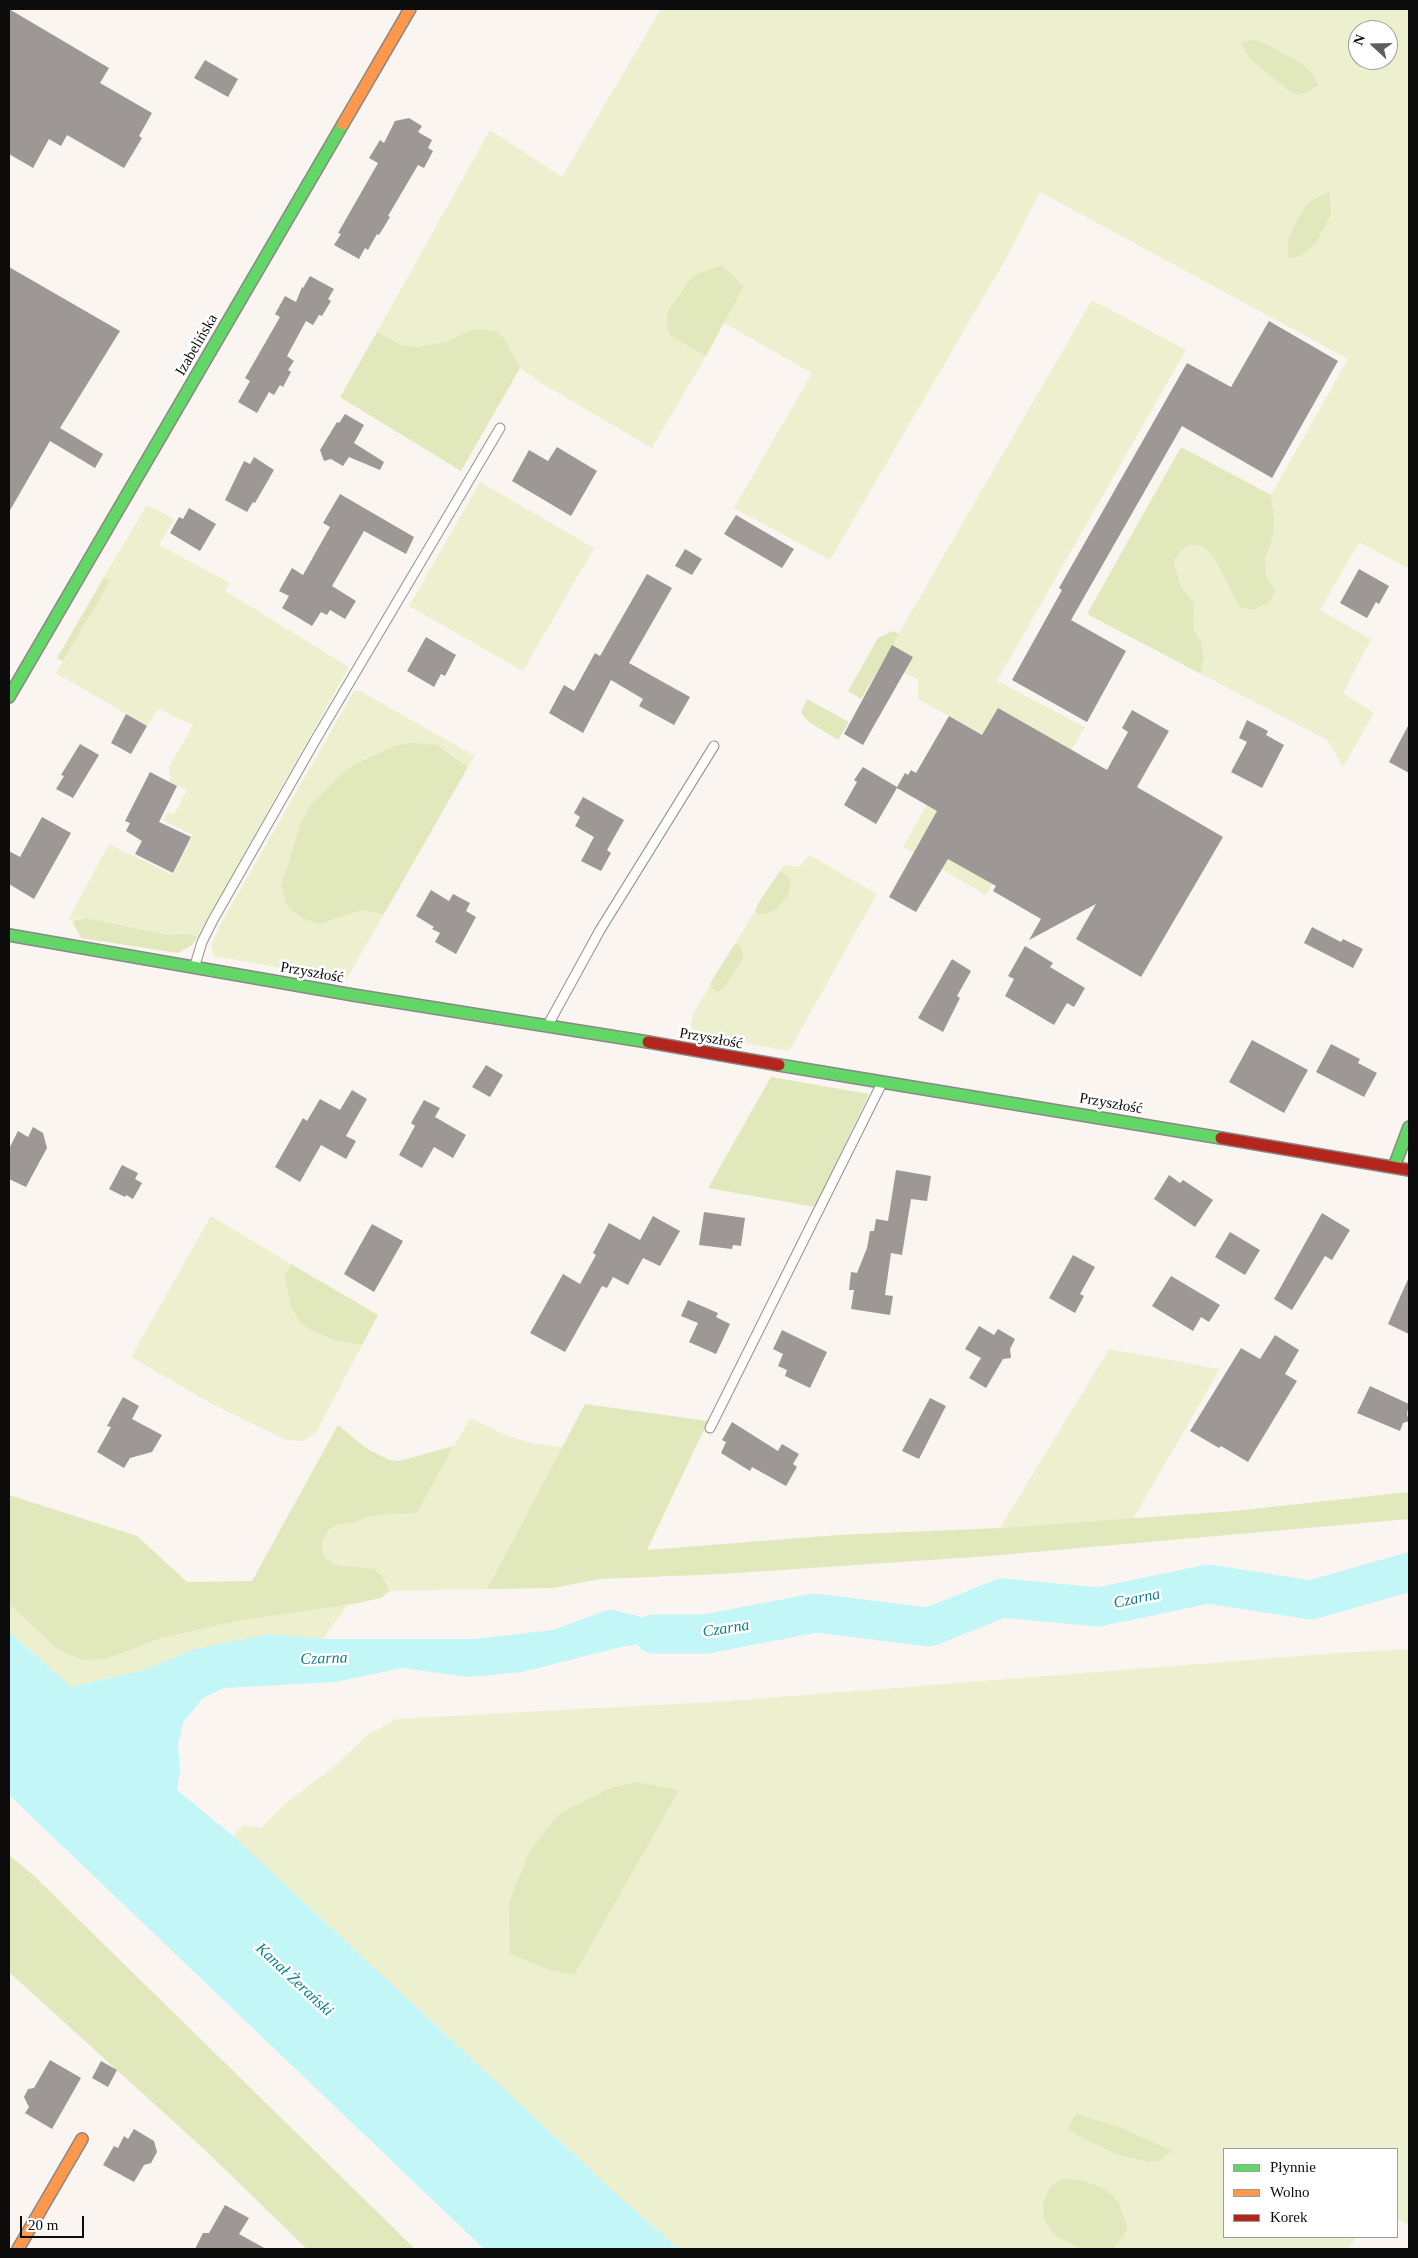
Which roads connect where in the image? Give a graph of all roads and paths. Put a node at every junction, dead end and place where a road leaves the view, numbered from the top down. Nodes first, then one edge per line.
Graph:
1 (410, 9) edge
2 (500, 428) dead end
3 (9, 697) edge
4 (714, 746) dead end
5 (9, 935) edge
6 (194, 968) junction
7 (547, 1025) junction
8 (882, 1083) junction
9 (1409, 1127) edge
10 (1394, 1167) junction
11 (1409, 1170) edge
12 (710, 1428) dead end
13 (82, 2139) dead end
14 (18, 2249) edge

1 - 3 street, Izabelińska
2 - 6 lane
4 - 7 lane
5 - 6 street, Przyszłość
6 - 7 street, Przyszłość
7 - 8 street, Przyszłość
8 - 10 street, Przyszłość
8 - 12 lane
9 - 10 street
10 - 11 street, Przyszłość
13 - 14 street

